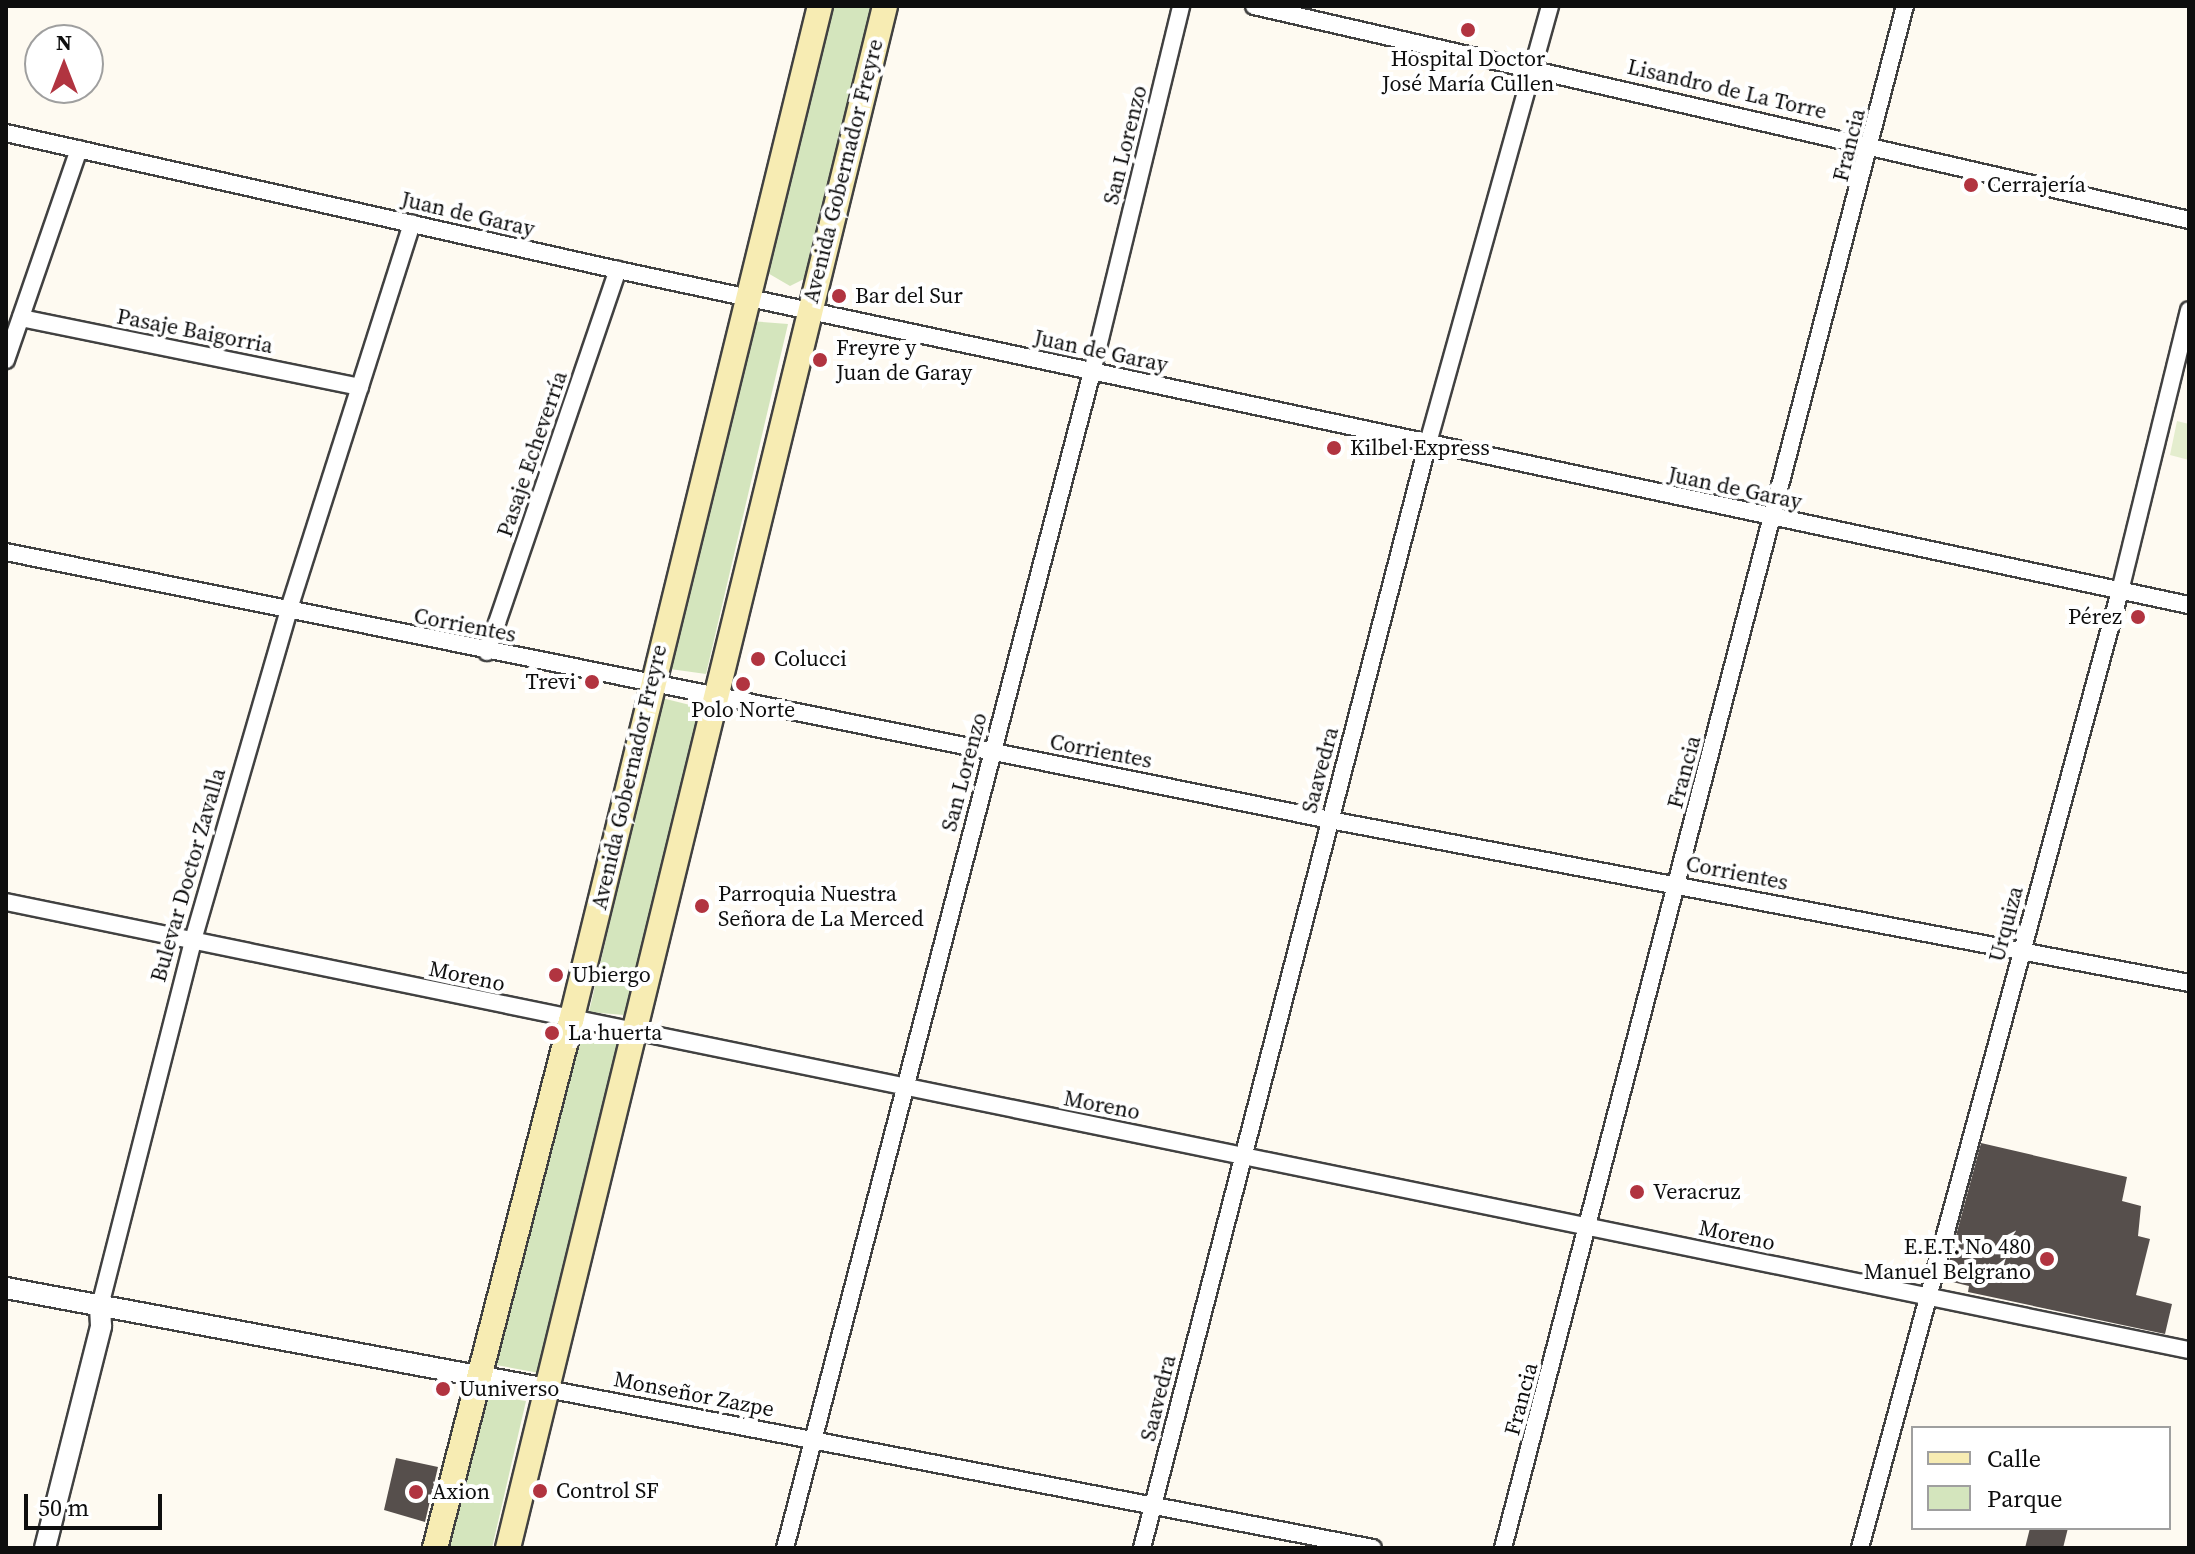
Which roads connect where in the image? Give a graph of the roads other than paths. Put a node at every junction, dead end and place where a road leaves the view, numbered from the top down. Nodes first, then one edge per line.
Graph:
1 (820, 6) edge
2 (885, 6) edge
3 (1181, 6) edge
4 (1254, 6) edge
5 (1550, 6) edge
6 (1905, 6) edge
7 (1532, 68) junction
8 (6, 133) edge
9 (1872, 144) junction
10 (79, 149) junction
11 (2189, 220) edge
12 (412, 223) junction
13 (618, 270) junction
14 (745, 297) junction
15 (808, 310) junction
16 (2189, 310) edge
17 (21, 318) junction
18 (6, 360) edge
19 (1092, 372) junction
20 (360, 387) junction
21 (1428, 443) junction
22 (1775, 520) junction
23 (6, 552) edge
24 (2120, 591) junction
25 (2189, 605) edge
26 (288, 612) junction
27 (487, 652) junction
28 (651, 684) junction
29 (716, 695) junction
30 (992, 752) junction
31 (1330, 820) junction
32 (1677, 884) junction
33 (6, 902) edge
34 (193, 940) junction
35 (2022, 948) junction
36 (2189, 983) edge
37 (571, 1021) junction
38 (635, 1032) junction
39 (903, 1087) junction
40 (1241, 1155) junction
41 (1591, 1226) junction
42 (6, 1288) edge
43 (1925, 1299) junction
44 (100, 1306) junction
45 (2189, 1350) edge
46 (479, 1378) junction
47 (547, 1389) junction
48 (812, 1443) junction
49 (1153, 1507) junction
50 (45, 1548) edge
51 (435, 1548) edge
52 (508, 1548) edge
53 (785, 1548) edge
54 (1142, 1548) edge
55 (1373, 1548) edge
56 (1503, 1548) edge
57 (1860, 1548) edge

1 - 14 main road, Avenida Gobernador Freyre
2 - 15 main road, Avenida Gobernador Freyre
3 - 19 street, San Lorenzo
4 - 7 street, Lisandro de La Torre
5 - 7 street, Saavedra
6 - 9 street, Francia
7 - 9 street, Lisandro de La Torre
7 - 21 street, Saavedra
8 - 10 street, Juan de Garay
9 - 11 street, Lisandro de La Torre
9 - 22 street, Francia
10 - 12 street, Juan de Garay
10 - 17 street
12 - 13 street, Juan de Garay
12 - 20 street, Bulevar Doctor Zavalla
13 - 14 street, Juan de Garay
13 - 27 street, Pasaje Echeverría
14 - 15 street, Juan de Garay
14 - 28 main road, Avenida Gobernador Freyre
15 - 19 street, Juan de Garay
15 - 29 main road, Avenida Gobernador Freyre
16 - 24 street, Urquiza
17 - 18 street
17 - 20 street, Pasaje Baigorria
19 - 21 street, Juan de Garay
19 - 30 street, San Lorenzo
20 - 26 street, Bulevar Doctor Zavalla
21 - 22 street, Juan de Garay
21 - 31 street, Saavedra
22 - 24 street, Juan de Garay
22 - 32 street, Francia
23 - 26 street, Corrientes
24 - 25 street, Juan de Garay
24 - 35 street, Urquiza
26 - 27 street, Corrientes
26 - 34 street, Bulevar Doctor Zavalla
27 - 28 street, Corrientes
28 - 29 street, Corrientes
28 - 37 main road, Avenida Gobernador Freyre
29 - 30 street, Corrientes
29 - 38 main road, Avenida Gobernador Freyre
30 - 31 street, Corrientes
30 - 39 street, San Lorenzo
31 - 32 street, Corrientes
31 - 40 street, Saavedra
32 - 35 street, Corrientes
32 - 41 street, Francia
33 - 34 street, Moreno
34 - 37 street, Moreno
34 - 44 street, Bulevar Doctor Zavalla
35 - 36 street, Corrientes
35 - 43 street, Urquiza
37 - 38 street, Moreno
37 - 46 main road, Avenida Gobernador Freyre
38 - 39 street, Moreno
38 - 47 main road, Avenida Gobernador Freyre
39 - 40 street, Moreno
39 - 48 street, San Lorenzo
40 - 41 street, Moreno
40 - 49 street, Saavedra
41 - 43 street, Moreno
41 - 56 street, Francia
42 - 44 street, Monseñor Zazpe
43 - 45 street, Moreno
43 - 57 street, Urquiza
44 - 46 street, Monseñor Zazpe
44 - 50 street, Bulevar Doctor Zavalla
46 - 47 street, Monseñor Zazpe
46 - 51 main road, Avenida Gobernador Freyre
47 - 48 street, Monseñor Zazpe
47 - 52 main road, Avenida Gobernador Freyre
48 - 49 street, Monseñor Zazpe
48 - 53 street, San Lorenzo
49 - 54 street, Saavedra
49 - 55 street, Monseñor Zazpe

